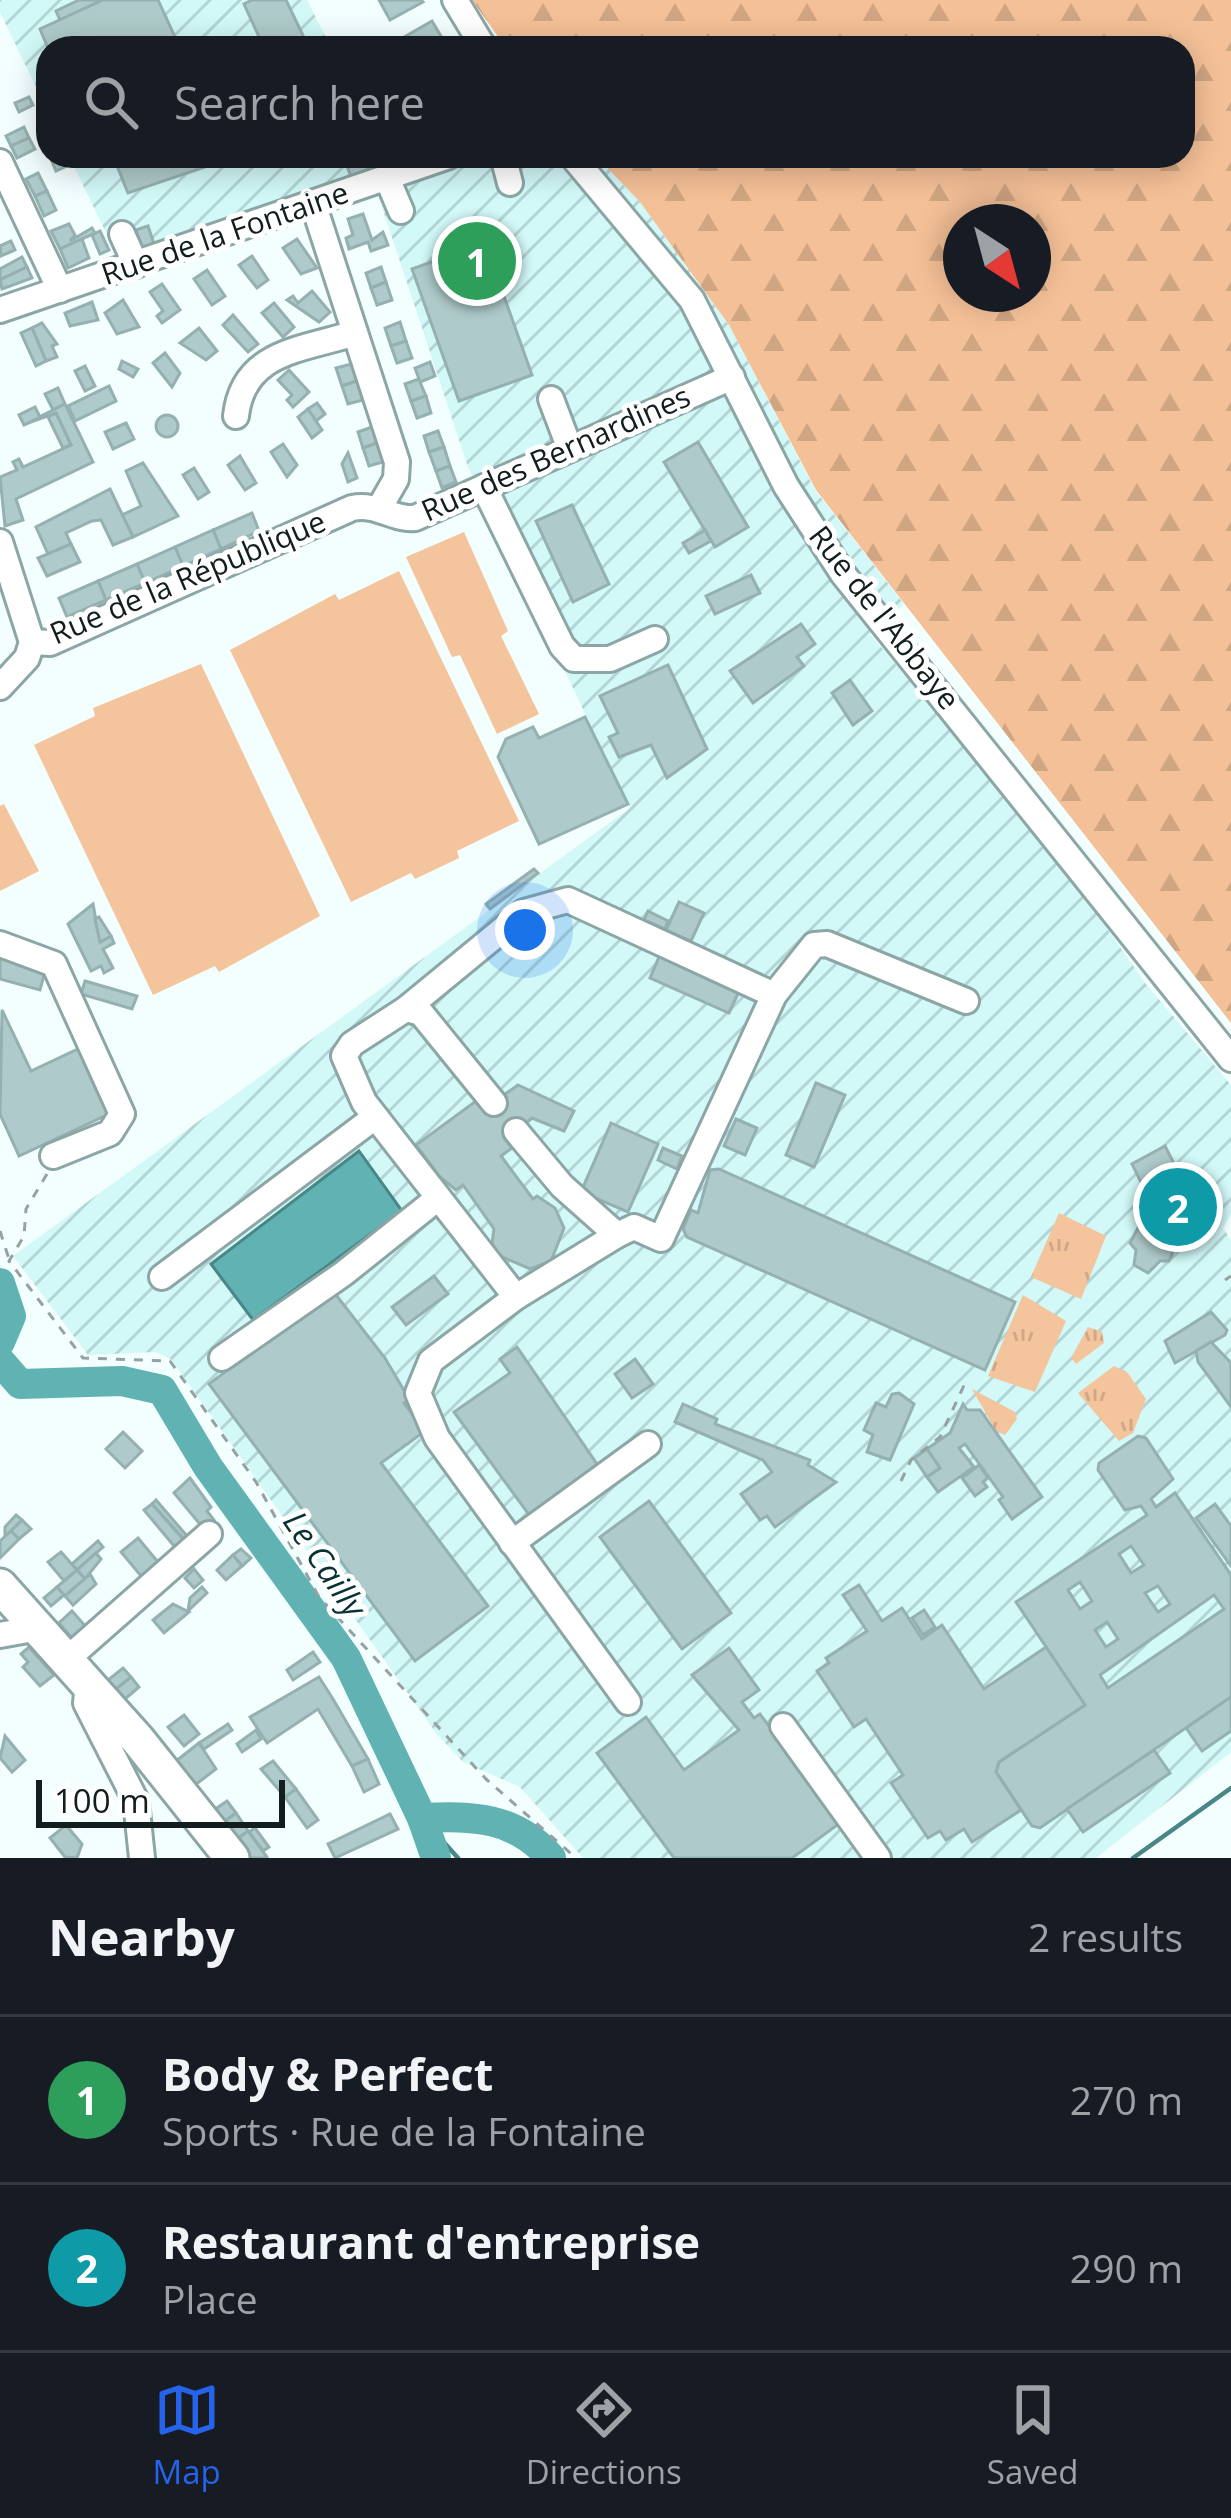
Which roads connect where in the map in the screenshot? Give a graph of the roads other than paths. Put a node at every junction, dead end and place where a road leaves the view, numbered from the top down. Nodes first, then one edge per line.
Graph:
1 (455, 0) edge
2 (477, 36) edge
3 (0, 162) edge
4 (415, 168) edge
5 (506, 168) edge
6 (583, 168) edge
7 (387, 178) junction
8 (510, 183) dead end
9 (313, 203) junction
10 (400, 211) dead end
11 (122, 234) dead end
12 (136, 265) junction
13 (60, 290) junction
14 (0, 310) edge
15 (355, 333) junction
16 (732, 377) junction
17 (551, 399) dead end
18 (236, 416) dead end
19 (571, 449) junction
20 (484, 487) junction
21 (380, 507) junction
22 (0, 543) edge
23 (656, 639) dead end
24 (32, 642) junction
25 (0, 687) edge
26 (0, 944) edge
27 (774, 995) junction
28 (966, 1001) dead end
29 (406, 1009) junction
30 (1231, 1060) edge
31 (494, 1102) dead end
32 (375, 1117) junction
33 (516, 1131) dead end
34 (53, 1156) road end
35 (438, 1198) junction
36 (617, 1235) junction
37 (162, 1276) dead end
38 (516, 1297) junction
39 (222, 1358) dead end
40 (648, 1444) dead end
41 (209, 1534) dead end
42 (512, 1544) junction
43 (0, 1586) edge
44 (39, 1628) junction
45 (0, 1635) edge
46 (77, 1672) junction
47 (628, 1702) dead end
48 (783, 1726) dead end
49 (142, 1858) edge
50 (232, 1858) edge
51 (878, 1858) edge

1 - 2 street
3 - 13 street
4 - 7 street, Rue de la Fontaine
5 - 8 street
6 - 16 street, Rue de l'Abbaye
7 - 9 street, Rue de la Fontaine
7 - 10 street
9 - 12 street, Rue de la Fontaine
9 - 15 street
11 - 12 street
12 - 13 street, Rue de la Fontaine
13 - 14 street, Rue de la Fontaine
15 - 18 street
15 - 21 street
16 - 19 street, Rue des Bernardines
16 - 30 street, Rue de l'Abbaye
17 - 19 street
19 - 20 street, Rue des Bernardines
20 - 21 street, Rue des Bernardines
20 - 23 street
21 - 24 street, Rue de la République
22 - 24 street
24 - 25 street
26 - 34 street
27 - 28 street
27 - 29 street
27 - 36 street
29 - 31 street
29 - 32 street
32 - 35 street
32 - 37 street
33 - 36 street
35 - 38 street
35 - 39 street
36 - 38 street
38 - 42 street
40 - 42 street
41 - 46 street
42 - 47 street
43 - 44 main road
44 - 45 street
44 - 46 main road
46 - 49 street
46 - 50 main road
48 - 51 street

